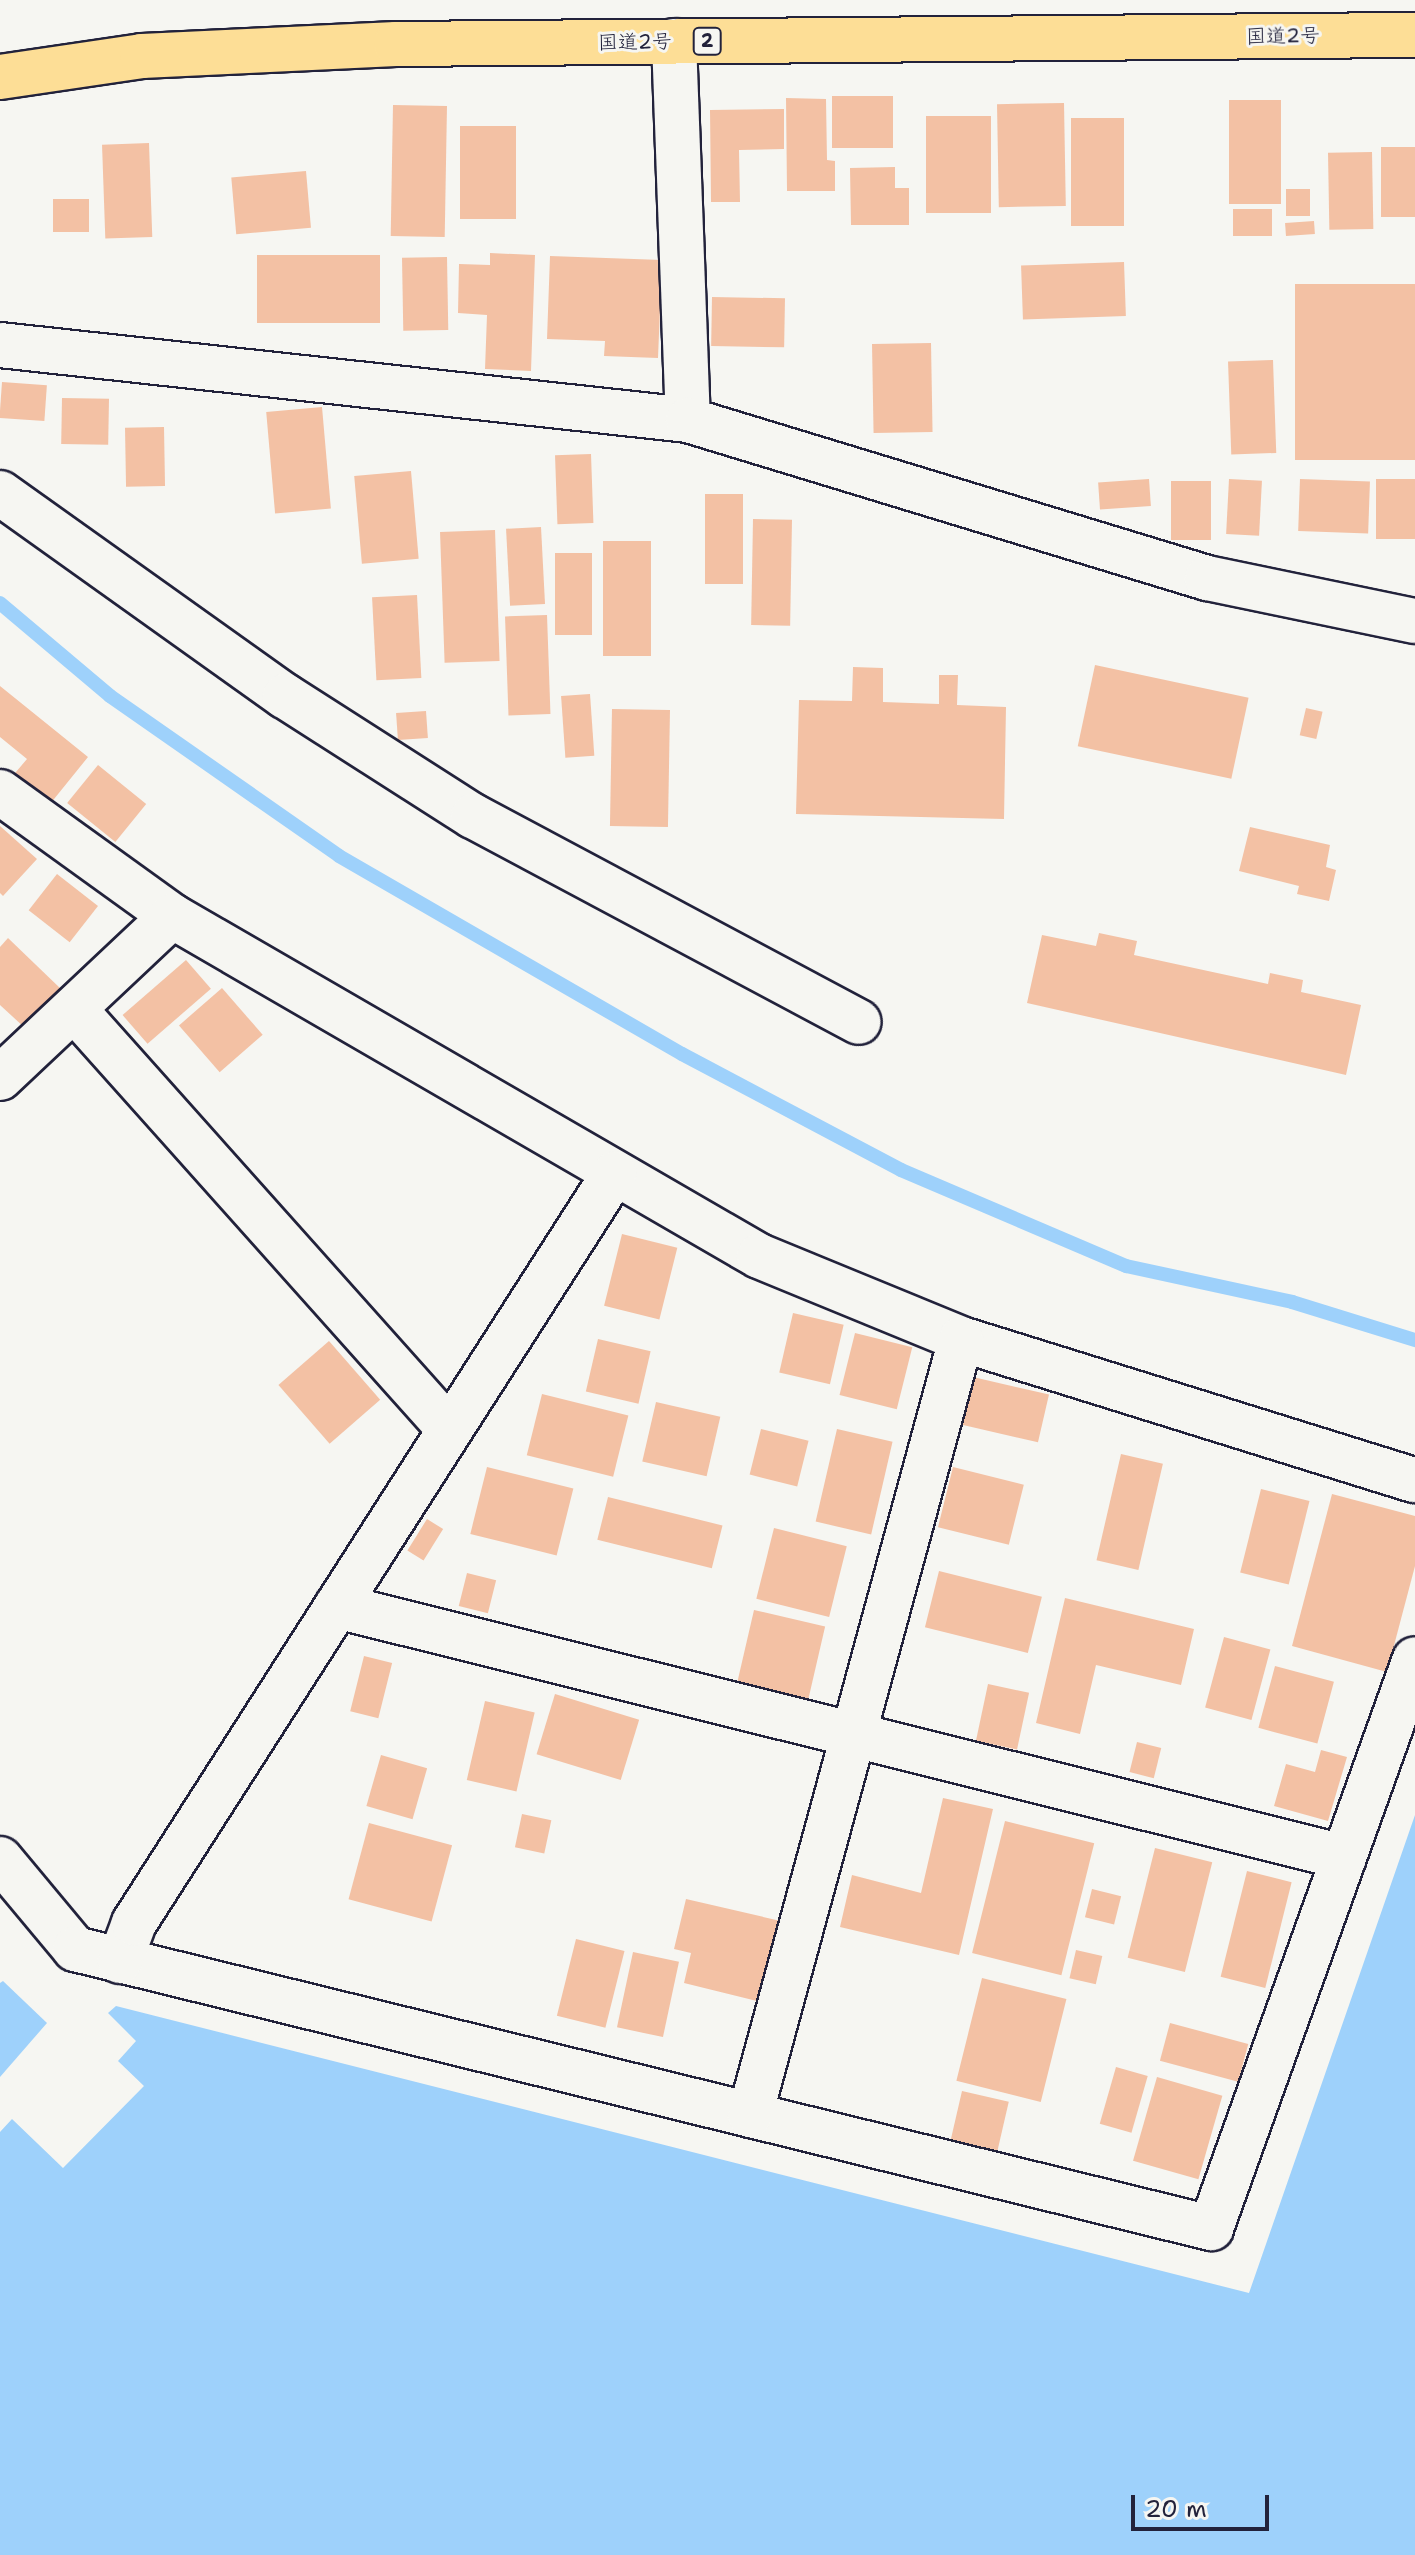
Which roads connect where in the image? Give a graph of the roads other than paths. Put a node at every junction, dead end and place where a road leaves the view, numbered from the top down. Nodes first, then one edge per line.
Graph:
1 (1415, 35) edge
2 (674, 41) junction
3 (0, 77) edge
4 (0, 345) edge
5 (688, 420) junction
6 (0, 493) edge
7 (1415, 621) edge
8 (0, 792) edge
9 (172, 916) junction
10 (74, 1009) junction
11 (858, 1022) dead end
12 (0, 1078) edge
13 (614, 1174) junction
14 (961, 1339) junction
15 (450, 1430) junction
16 (1415, 1480) edge
17 (337, 1606) junction
18 (1415, 1659) edge
19 (854, 1734) junction
20 (1344, 1857) junction
21 (0, 1859) edge
22 (120, 1961) junction
23 (750, 2115) junction

1 - 2 highway, 国道2号 / 2
2 - 3 highway, 国道2号 / 2
2 - 5 street
4 - 5 street
5 - 7 street
6 - 11 street
8 - 9 street
9 - 10 street
9 - 13 street
10 - 12 street
10 - 15 street
13 - 14 street
13 - 15 street
14 - 16 street
14 - 19 street
15 - 17 street
17 - 19 street
17 - 22 street
18 - 20 street
19 - 20 street
19 - 23 street
20 - 23 street
21 - 22 street
22 - 23 street

